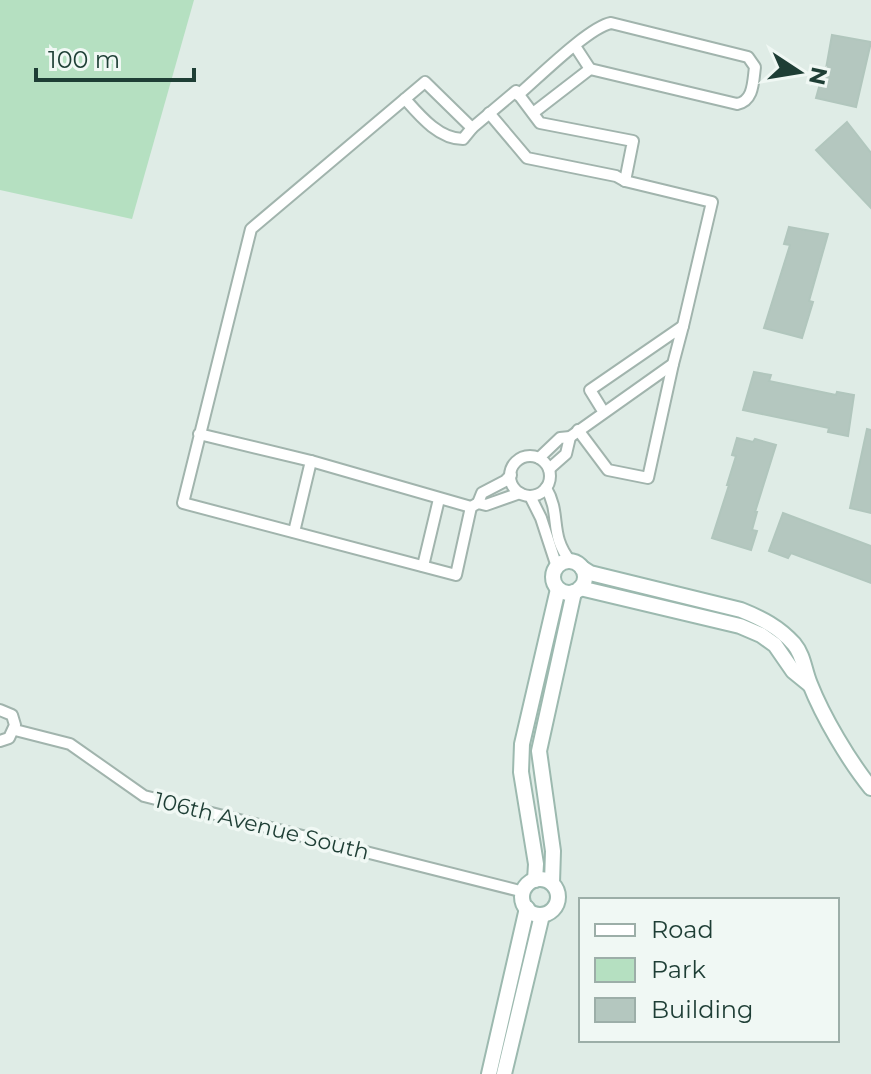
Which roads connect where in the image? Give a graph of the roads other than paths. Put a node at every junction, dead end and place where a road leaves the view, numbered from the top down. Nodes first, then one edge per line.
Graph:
1 (575, 46) junction
2 (590, 69) junction
3 (518, 95) junction
4 (405, 99) junction
5 (489, 113) junction
6 (533, 113) junction
7 (472, 128) junction
8 (625, 181) junction
9 (683, 326) junction
10 (673, 364) junction
11 (603, 411) junction
12 (574, 433) junction
13 (199, 434) junction
14 (539, 458) junction
15 (311, 461) junction
16 (549, 469) junction
17 (511, 475) junction
18 (546, 488) junction
19 (525, 494) junction
20 (439, 499) junction
21 (475, 505) junction
22 (294, 532) junction
23 (423, 566) junction
24 (570, 566) junction
25 (558, 589) junction
26 (577, 590) junction
27 (809, 684) junction
28 (0, 710) edge
29 (15, 730) junction
30 (0, 741) edge
31 (871, 788) edge
32 (535, 880) junction
33 (552, 883) junction
34 (524, 892) junction
35 (527, 908) junction
36 (542, 915) junction
37 (489, 1074) edge
38 (504, 1074) edge

1 - 2 street
1 - 2 street
1 - 3 street
2 - 6 street
3 - 5 street
3 - 6 street
4 - 7 street
4 - 7 street
4 - 13 street
5 - 7 street
5 - 8 street
6 - 8 street
8 - 9 street
9 - 10 street
9 - 11 street
10 - 11 street
10 - 12 street
11 - 12 street
12 - 14 street
12 - 16 street
13 - 15 street
13 - 22 street
14 - 16 street
14 - 17 street
15 - 20 street
15 - 22 street
16 - 18 street
17 - 19 street
17 - 21 street
18 - 19 street
18 - 24 street
19 - 21 street
19 - 24 street
20 - 21 street
20 - 23 street
21 - 23 street
22 - 23 street
24 - 25 street
24 - 26 street
24 - 27 street
25 - 26 street
25 - 32 street
26 - 27 street
26 - 33 street
27 - 31 street
28 - 29 street
29 - 30 street
29 - 34 street, 106th Avenue South
32 - 33 street
32 - 34 street
33 - 36 street
34 - 35 street
35 - 36 street
35 - 37 street
36 - 38 street

